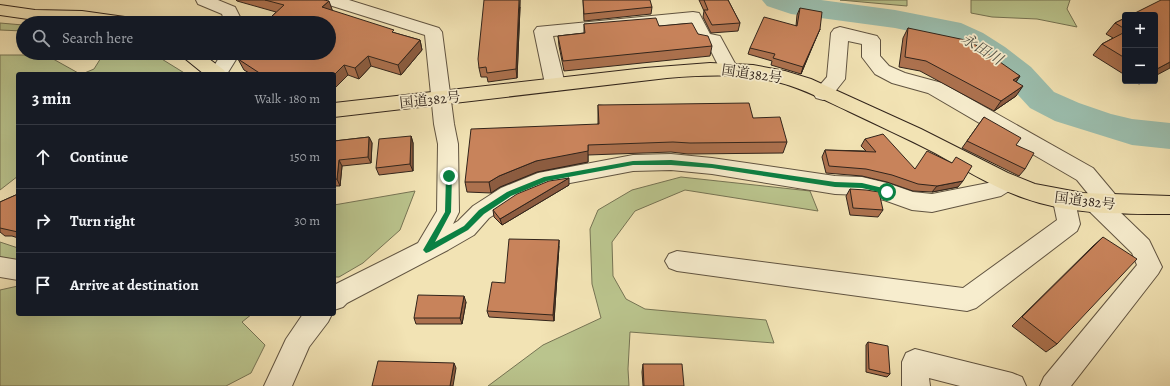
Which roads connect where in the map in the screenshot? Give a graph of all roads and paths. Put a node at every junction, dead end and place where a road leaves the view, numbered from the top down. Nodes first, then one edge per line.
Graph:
1 (204, 0) edge
2 (332, 0) edge
3 (0, 10) edge
4 (82, 16) edge
5 (231, 16) edge
6 (199, 60) edge
7 (227, 60) edge
8 (729, 68) junction
9 (215, 72) edge
10 (219, 72) edge
11 (555, 84) junction
12 (823, 93) junction
13 (442, 99) junction
14 (336, 110) edge
15 (1006, 182) junction
16 (1064, 201) junction
17 (1103, 204) junction
18 (1170, 205) edge
19 (426, 250) junction
20 (677, 261) dead end
21 (0, 267) edge
22 (16, 270) edge
23 (336, 297) edge
24 (317, 316) edge
25 (278, 386) edge
26 (916, 386) edge
27 (1011, 386) edge
28 (1054, 386) edge

1 - 5 street
2 - 13 street
3 - 4 highway
6 - 9 highway
7 - 10 street
8 - 11 highway, 国道382号
8 - 11 street
8 - 12 highway, 国道382号
11 - 13 highway, 国道382号
12 - 15 highway, 国道382号
12 - 17 street
13 - 14 highway, 国道382号
13 - 19 street
15 - 16 highway, 国道382号
15 - 19 street
16 - 17 highway, 国道382号
16 - 20 street
17 - 18 highway, 国道382号
17 - 28 street
19 - 23 street
21 - 22 street
24 - 25 street
26 - 27 street

